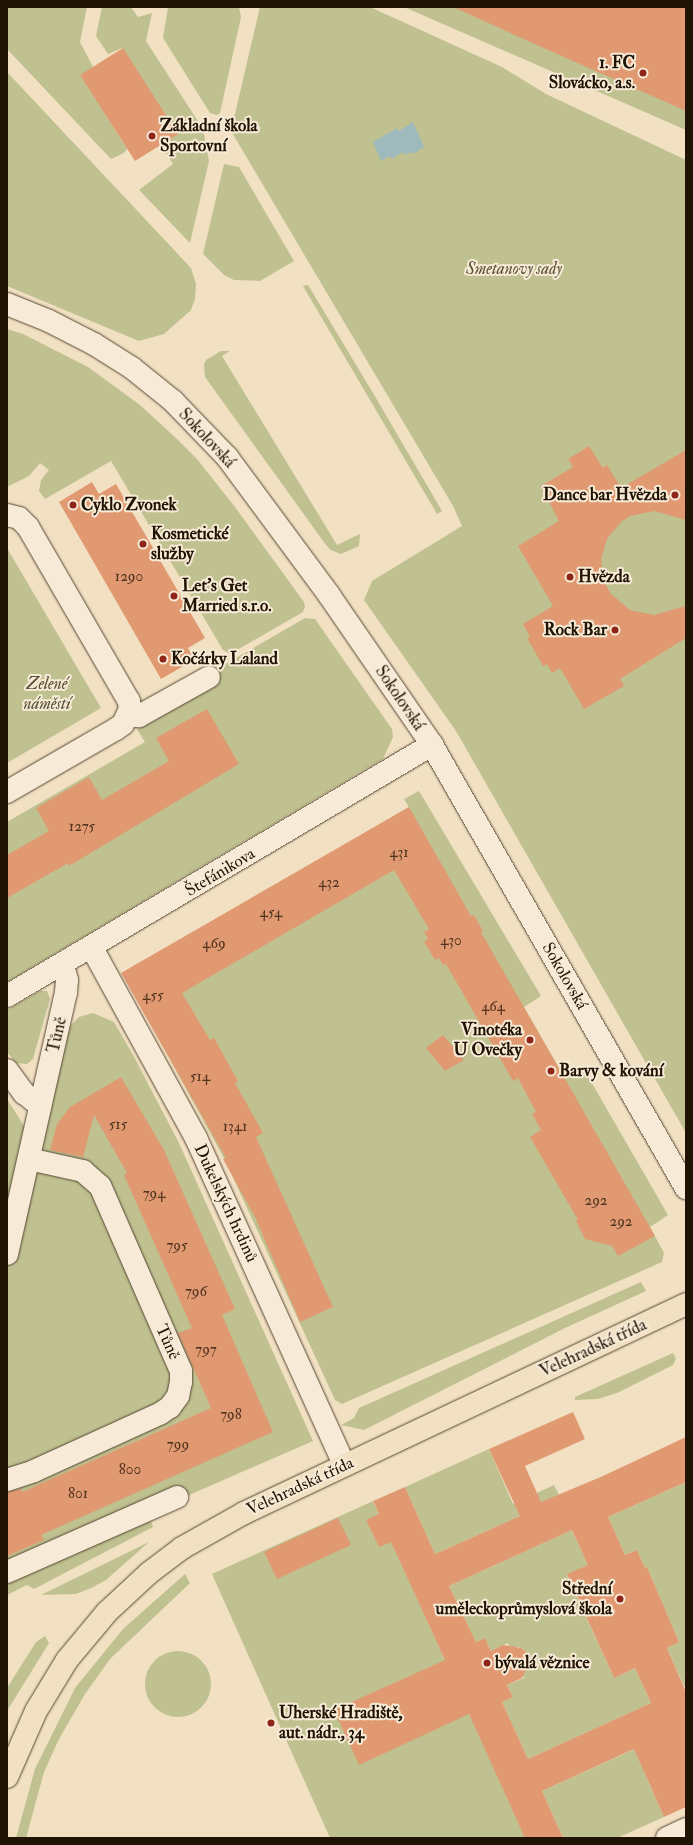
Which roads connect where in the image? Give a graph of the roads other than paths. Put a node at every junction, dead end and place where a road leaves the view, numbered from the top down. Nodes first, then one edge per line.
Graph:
1 (7, 304) edge
2 (7, 515) edge
3 (210, 677) dead end
4 (129, 716) junction
5 (432, 745) junction
6 (7, 792) edge
7 (92, 948) junction
8 (63, 965) junction
9 (7, 996) edge
10 (7, 1070) edge
11 (40, 1106) junction
12 (29, 1159) junction
13 (686, 1188) edge
14 (7, 1254) edge
15 (686, 1304) edge
16 (344, 1465) junction
17 (7, 1480) edge
18 (177, 1497) dead end
19 (7, 1572) edge
20 (7, 1777) edge
21 (686, 1829) edge
22 (668, 1838) edge

1 - 5 street, Sokolovská
2 - 4 street
3 - 4 street
4 - 6 street
5 - 7 street, Štefánikova
5 - 13 street, Sokolovská
7 - 8 street, Štefánikova
7 - 16 street, Dukelských hrdinů
8 - 9 street, Štefánikova
8 - 11 street, Tůně
10 - 11 street
11 - 12 street, Tůně
12 - 14 street, Tůně
12 - 17 street, Tůně
15 - 16 main road, Velehradská třída
16 - 20 main road, Velehradská třída
18 - 19 street
21 - 22 street

